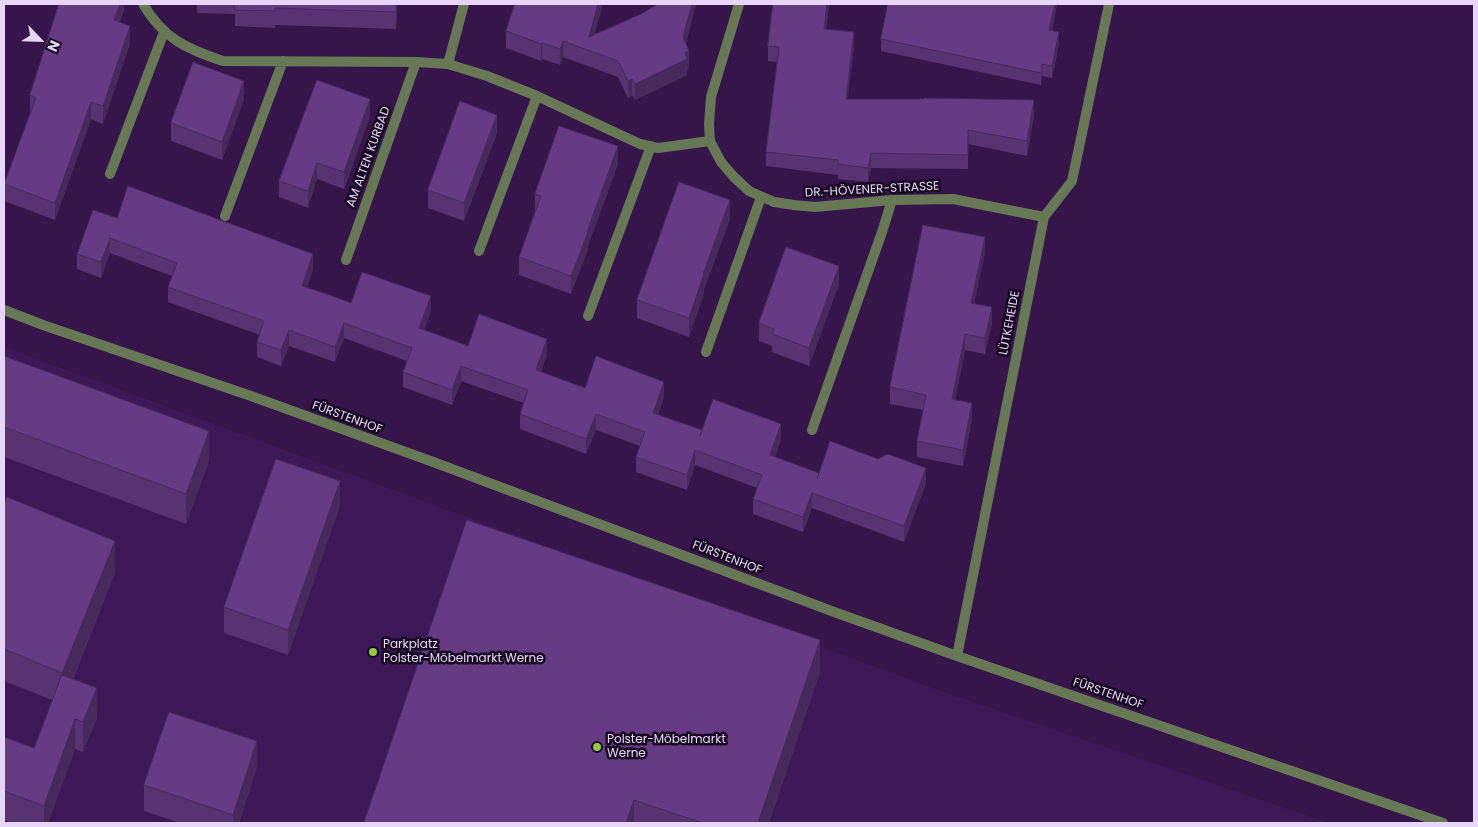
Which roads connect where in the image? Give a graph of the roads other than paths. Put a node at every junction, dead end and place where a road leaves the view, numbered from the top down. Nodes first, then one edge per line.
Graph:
1 (143, 4) edge
2 (464, 4) edge
3 (739, 4) edge
4 (1109, 4) edge
5 (164, 32) junction
6 (283, 61) junction
7 (416, 62) junction
8 (448, 64) junction
9 (537, 96) junction
10 (710, 141) junction
11 (651, 146) junction
12 (110, 174) dead end
13 (761, 197) junction
14 (892, 200) junction
15 (226, 216) dead end
16 (1044, 217) junction
17 (479, 251) dead end
18 (346, 260) dead end
19 (4, 310) edge
20 (588, 316) dead end
21 (706, 352) dead end
22 (812, 430) dead end
23 (957, 656) junction
24 (1443, 823) edge

1 - 5 street
2 - 8 street
3 - 10 street, DR.-HÖVENER-STRASSE
4 - 16 street, LÜTKEHEIDE
5 - 6 street
5 - 12 street
6 - 7 street
6 - 15 street
7 - 8 street
7 - 18 street, AM ALTEN KURBAD
8 - 9 street
9 - 11 street
9 - 17 street
10 - 11 street
10 - 13 street, DR.-HÖVENER-STRASSE
11 - 20 street
13 - 14 street, DR.-HÖVENER-STRASSE
13 - 21 street
14 - 16 street, DR.-HÖVENER-STRASSE
14 - 22 street
16 - 23 street, LÜTKEHEIDE
19 - 23 street, FÜRSTENHOF
23 - 24 street, FÜRSTENHOF

